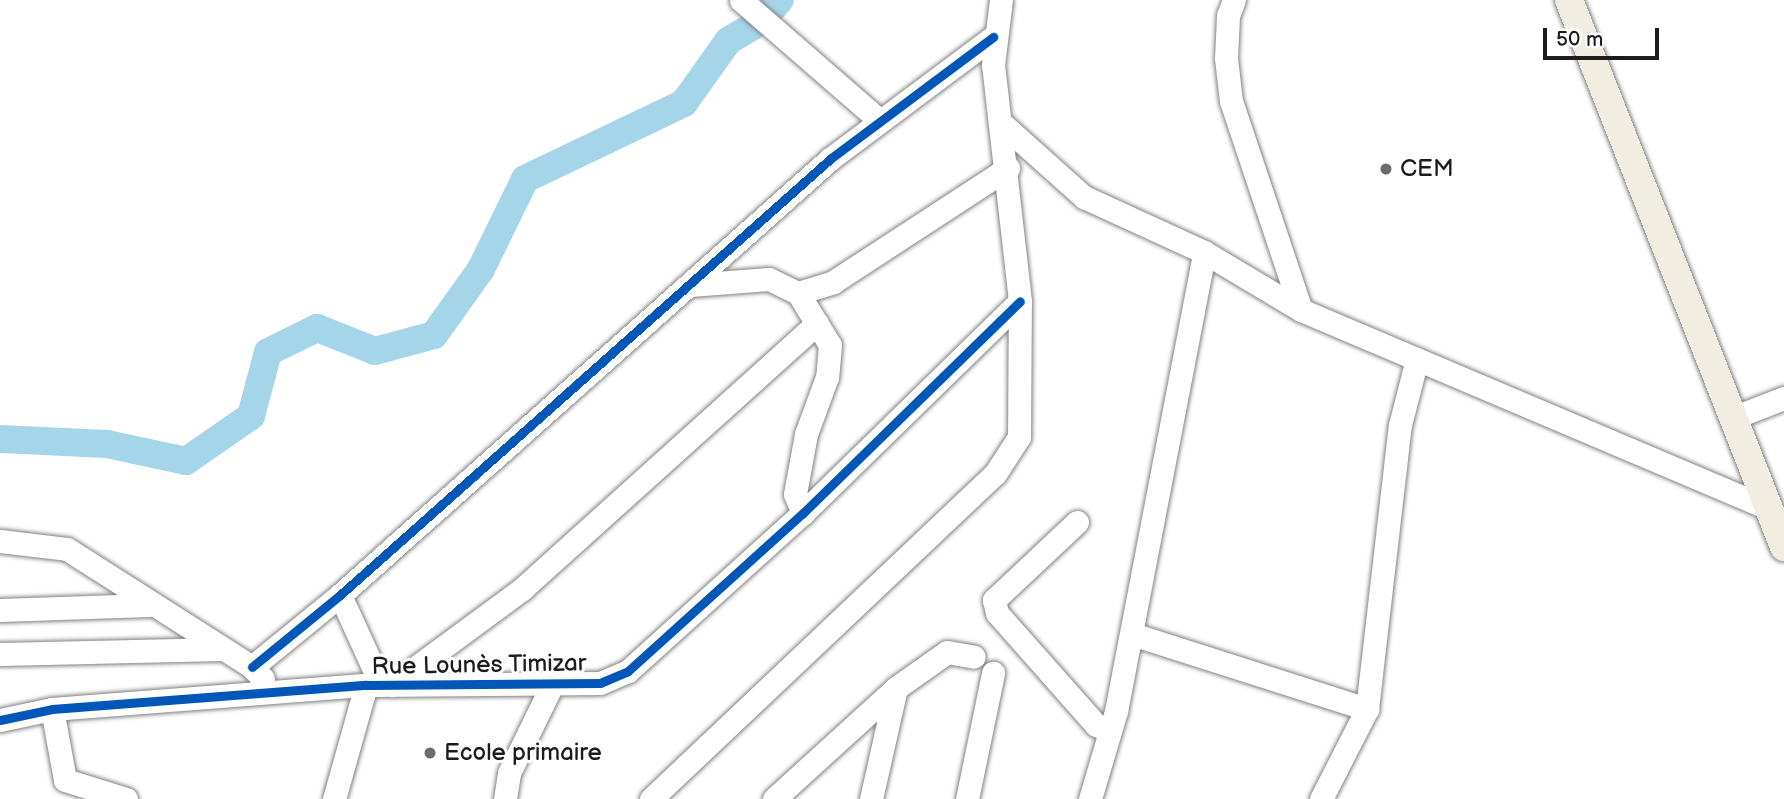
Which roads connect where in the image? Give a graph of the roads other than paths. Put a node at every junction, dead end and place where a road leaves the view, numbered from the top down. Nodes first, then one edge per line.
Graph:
1 (741, 0) edge
2 (1000, 0) edge
3 (1234, 0) edge
4 (1569, 0) edge
5 (993, 37) junction
6 (879, 120) junction
7 (999, 122) junction
8 (1008, 168) junction
9 (1203, 252) junction
10 (690, 285) junction
11 (798, 293) junction
12 (1020, 301) junction
13 (1301, 310) junction
14 (817, 323) junction
15 (1418, 359) junction
16 (1784, 398) edge
17 (1735, 417) junction
18 (1768, 508) junction
19 (803, 513) junction
20 (1077, 522) dead end
21 (0, 541) edge
22 (1784, 547) edge
23 (340, 595) junction
24 (149, 605) junction
25 (0, 610) edge
26 (1132, 634) junction
27 (223, 649) junction
28 (0, 654) edge
29 (974, 657) dead end
30 (253, 667) junction
31 (993, 673) dead end
32 (380, 685) junction
33 (551, 687) junction
34 (896, 688) junction
35 (274, 691) junction
36 (52, 709) junction
37 (1367, 709) junction
38 (0, 720) edge
39 (1110, 731) junction
40 (126, 799) edge
41 (334, 799) edge
42 (505, 799) edge
43 (651, 799) edge
44 (774, 799) edge
45 (871, 799) edge
46 (967, 799) edge
47 (1090, 799) edge
48 (1321, 799) edge

1 - 6 street
2 - 5 street
3 - 13 street
4 - 17 main road
5 - 6 street
5 - 7 street
6 - 10 street
7 - 8 street
7 - 9 street
8 - 11 street
8 - 12 street
9 - 13 street
9 - 26 street
10 - 11 street
10 - 23 street
11 - 14 street
12 - 19 street, Rue Lounès Timizar
12 - 43 street
13 - 15 street
14 - 19 street
14 - 32 street
15 - 18 street
15 - 37 street
16 - 17 street
17 - 18 main road
18 - 22 main road
19 - 33 street, Rue Lounès Timizar
20 - 39 street
21 - 24 street
23 - 30 street
23 - 32 street
24 - 25 street
24 - 27 street
26 - 37 street
26 - 39 street
27 - 28 street
27 - 30 street
29 - 34 street
30 - 35 street
31 - 46 street
32 - 33 street, Rue Lounès Timizar
32 - 35 street, Rue Lounès Timizar
32 - 41 street
33 - 42 street
34 - 44 street
34 - 45 street
35 - 36 street, Rue Lounès Timizar
36 - 38 street, Rue Lounès Timizar
36 - 40 street
37 - 48 street
39 - 47 street

